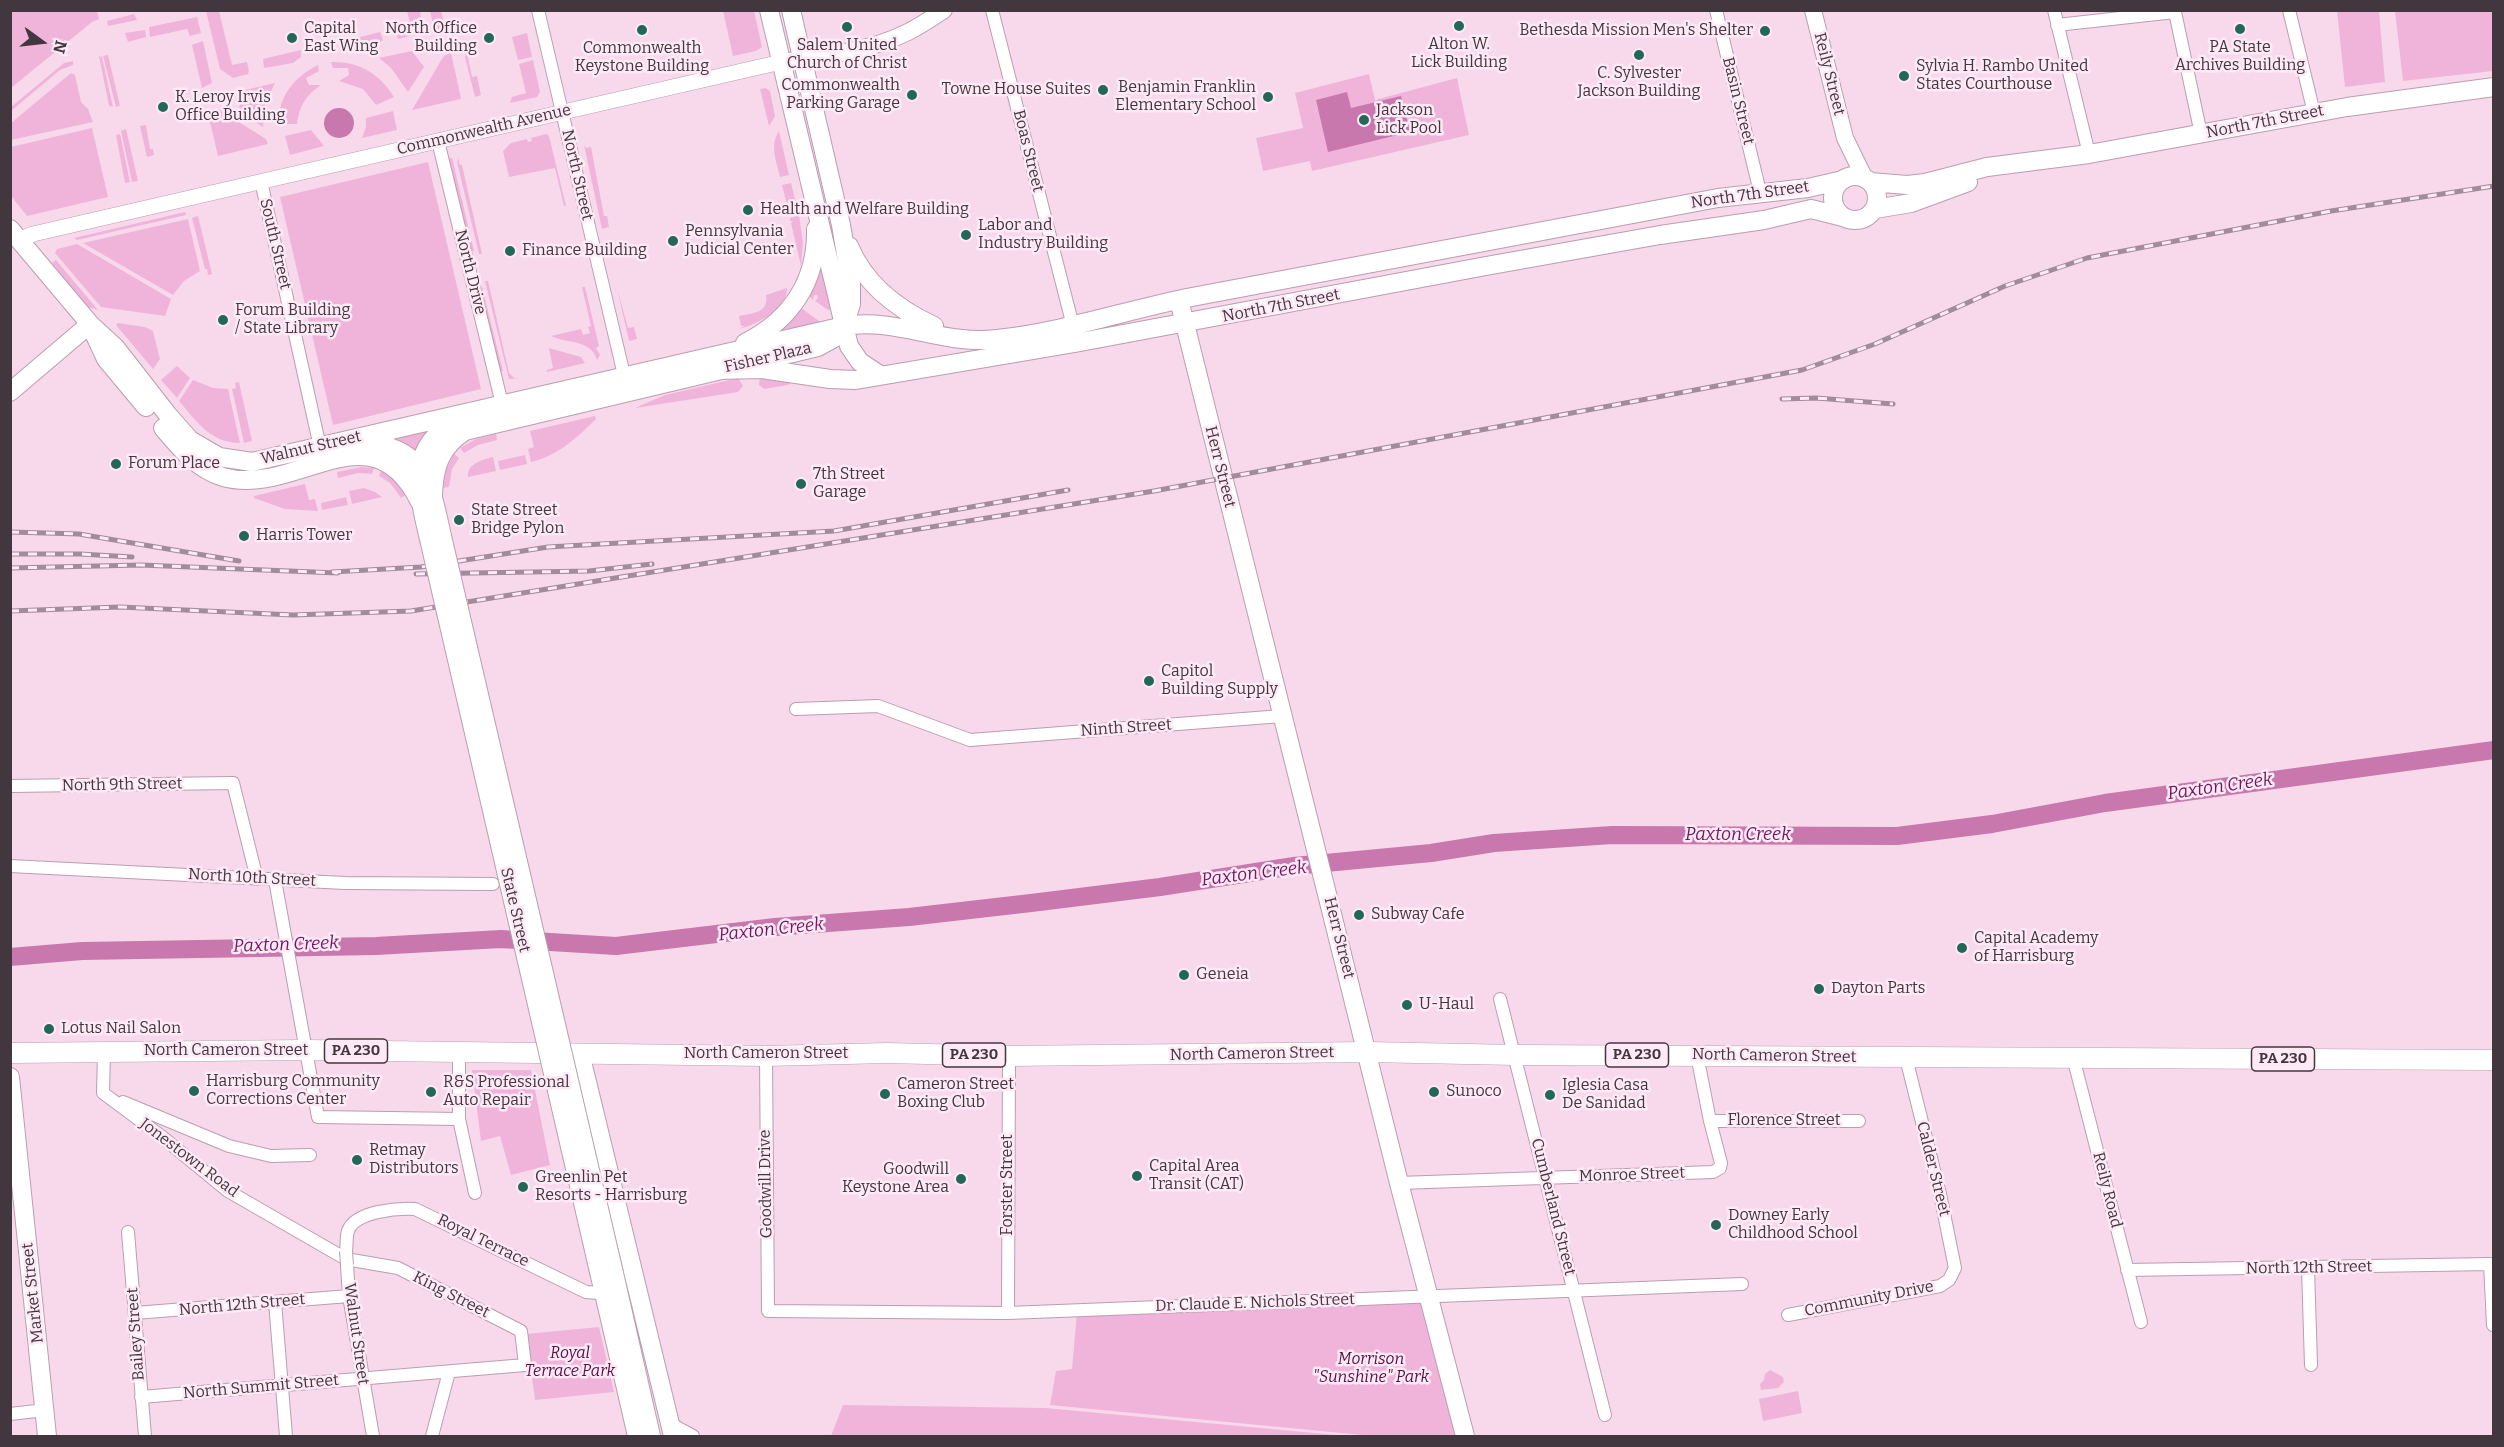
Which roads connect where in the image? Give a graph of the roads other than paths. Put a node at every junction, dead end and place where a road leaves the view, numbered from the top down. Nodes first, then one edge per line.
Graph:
1 (538, 10) edge
2 (769, 10) edge
3 (791, 10) edge
4 (944, 10) edge
5 (992, 10) edge
6 (1716, 10) edge
7 (1813, 10) edge
8 (2054, 10) edge
9 (2289, 10) edge
10 (2175, 12) edge
11 (2057, 25) junction
12 (803, 60) junction
13 (781, 63) junction
14 (2493, 87) edge
15 (562, 112) junction
16 (2314, 113) junction
17 (2201, 134) junction
18 (1845, 138) junction
19 (438, 141) junction
20 (2089, 154) junction
21 (2037, 161) junction
22 (1844, 179) junction
23 (1868, 180) junction
24 (261, 181) junction
25 (1760, 192) junction
26 (1875, 209) junction
27 (816, 212) junction
28 (1843, 217) junction
29 (1764, 219) junction
30 (841, 225) junction
31 (13, 238) edge
32 (1179, 300) junction
33 (90, 324) junction
34 (1185, 324) junction
35 (844, 326) junction
36 (1073, 326) junction
37 (982, 341) junction
38 (719, 362) junction
39 (624, 375) junction
40 (880, 375) junction
41 (10, 392) edge
42 (502, 404) junction
43 (479, 409) junction
44 (344, 442) junction
45 (321, 447) junction
46 (419, 467) junction
47 (426, 499) junction
48 (796, 709) dead end
49 (1282, 716) junction
50 (10, 786) edge
51 (10, 866) edge
52 (257, 879) junction
53 (275, 880) junction
54 (493, 884) dead end
55 (1500, 999) dead end
56 (306, 1050) junction
57 (104, 1052) junction
58 (459, 1052) junction
59 (1368, 1052) junction
60 (10, 1053) edge
61 (580, 1053) junction
62 (1516, 1055) junction
63 (1697, 1055) junction
64 (766, 1056) junction
65 (1009, 1056) junction
66 (2073, 1057) junction
67 (1905, 1058) junction
68 (2493, 1060) edge
69 (10, 1077) edge
70 (103, 1093) junction
71 (459, 1119) junction
72 (1710, 1121) junction
73 (1859, 1121) dead end
74 (310, 1155) dead end
75 (1546, 1178) junction
76 (1399, 1183) junction
77 (475, 1193) dead end
78 (348, 1230) joint
79 (128, 1232) dead end
80 (346, 1258) junction
81 (2308, 1268) junction
82 (2127, 1270) junction
83 (1948, 1280) joint
84 (1742, 1284) dead end
85 (1574, 1290) junction
86 (611, 1294) junction
87 (349, 1296) junction
88 (1429, 1297) junction
89 (275, 1302) junction
90 (768, 1311) joint
91 (1008, 1313) junction
92 (135, 1314) junction
93 (1788, 1315) dead end
94 (2140, 1322) dead end
95 (2493, 1325) edge
96 (525, 1365) joint
97 (2311, 1365) dead end
98 (449, 1372) junction
99 (362, 1379) junction
100 (282, 1385) junction
101 (141, 1397) junction
102 (45, 1410) junction
103 (10, 1414) edge
104 (1605, 1415) dead end
105 (671, 1430) edge
106 (47, 1437) edge
107 (145, 1437) edge
108 (286, 1437) edge
109 (373, 1437) edge
110 (432, 1437) edge
111 (637, 1437) edge
112 (651, 1437) edge
113 (693, 1437) edge
114 (1465, 1437) edge

1 - 15 street, North Street
2 - 13 main road
3 - 12 main road
4 - 12 main road, Commonwealth Avenue
5 - 36 street, Boas Street
6 - 25 street, Basin Street
7 - 18 main road, Reily Street
8 - 11 street
9 - 16 street
10 - 11 street
10 - 17 street
11 - 20 street
12 - 13 main road, Commonwealth Avenue
12 - 30 main road
13 - 15 street, Commonwealth Avenue
13 - 27 main road
14 - 16 main road, North 7th Street
15 - 19 street, Commonwealth Avenue
15 - 39 street, North Street
16 - 17 main road, North 7th Street
17 - 20 main road, North 7th Street
18 - 22 main road, Reily Street
18 - 23 main road, Reily Street
19 - 24 street, Commonwealth Avenue
19 - 42 street, North Drive
20 - 21 main road, North 7th Street
21 - 23 main road, North 7th Street
21 - 26 main road, North 7th Street
22 - 23 main road, North 7th Street
22 - 25 main road, North 7th Street
22 - 28 main road, North 7th Street
23 - 26 main road
24 - 31 street, Commonwealth Avenue
24 - 45 street, South Street
25 - 29 main road
25 - 32 main road, North 7th Street
26 - 28 main road, North 7th Street
27 - 35 main road
27 - 38 main road
28 - 29 main road, North 7th Street
29 - 34 main road, North 7th Street
30 - 35 main road
30 - 37 main road
31 - 33 main road, Walnut Street
32 - 34 main road, Herr Street
32 - 36 main road, North 7th Street
33 - 41 main road
33 - 45 main road, Walnut Street
33 - 47 main road, Walnut Street
34 - 40 main road, North 7th Street
34 - 49 main road, Herr Street
35 - 37 main road, North 7th Street
35 - 38 main road, Fisher Plaza
35 - 40 main road
36 - 37 main road, North 7th Street
38 - 39 main road, Fisher Plaza
38 - 40 main road, North 7th Street
38 - 47 main road, Fisher Plaza
39 - 42 main road, Fisher Plaza
42 - 43 main road, Fisher Plaza
43 - 44 main road, Walnut Street
43 - 46 main road, State Street
44 - 45 main road, Walnut Street
44 - 46 main road
46 - 47 main road, State Street
47 - 86 main road, State Street, bridge
48 - 49 street, Ninth Street
49 - 59 main road, Herr Street
50 - 52 street, North 9th Street
51 - 52 street, North 10th Street
52 - 53 street, North 10th Street
53 - 54 street, North 10th Street
53 - 56 street
55 - 62 street, Cumberland Street
56 - 57 highway, North Cameron Street / PA 230
56 - 58 highway, North Cameron Street / PA 230
56 - 71 street
57 - 60 highway, North Cameron Street / PA 230
57 - 70 street
58 - 61 highway, North Cameron Street / PA 230
58 - 71 street
59 - 62 highway, North Cameron Street / PA 230
59 - 65 highway, North Cameron Street / PA 230
59 - 76 main road, Herr Street
61 - 64 highway, North Cameron Street / PA 230
61 - 105 main road
62 - 63 highway, North Cameron Street / PA 230
62 - 75 street, Cumberland Street
63 - 67 highway, North Cameron Street / PA 230
63 - 72 street
64 - 65 highway, North Cameron Street / PA 230
64 - 90 street, Goodwill Drive
65 - 91 street, Forster Street
66 - 67 highway, North Cameron Street / PA 230
66 - 68 highway, North Cameron Street / PA 230
66 - 82 street, Reily Road
67 - 83 street, Calder Street
69 - 102 main road, Market Street
70 - 74 street
70 - 80 street, Jonestown Road
71 - 77 street
72 - 73 street, Florence Street
72 - 75 street, Monroe Street
75 - 76 street, Monroe Street
75 - 85 street, Cumberland Street
76 - 88 main road, Herr Street
78 - 80 street, Walnut Street
78 - 86 street, Royal Terrace
79 - 92 street, Bailey Street
80 - 87 street, Walnut Street
80 - 96 street, King Street
81 - 82 street, North 12th Street
81 - 95 street, North 12th Street
81 - 97 street
82 - 94 street, Reily Road
83 - 93 street, Community Drive
84 - 85 street, Dr. Claude E. Nichols Street
85 - 88 street, Dr. Claude E. Nichols Street
85 - 104 street, Cumberland Street
86 - 111 main road, State Street
86 - 112 main road, State Street
87 - 89 street, North 12th Street
87 - 99 street, Walnut Street
88 - 91 street, Dr. Claude E. Nichols Street
88 - 114 main road, Herr Street
89 - 92 street, North 12th Street
89 - 100 street
90 - 91 street, Dr. Claude E. Nichols Street
92 - 101 street, Bailey Street
96 - 98 street, North Summit Street
98 - 99 street, North Summit Street
98 - 110 street
99 - 100 street, North Summit Street
99 - 109 street, Walnut Street
100 - 101 street, North Summit Street
100 - 108 street
101 - 107 street, Bailey Street
102 - 103 street
102 - 106 main road, Market Street
105 - 113 street

